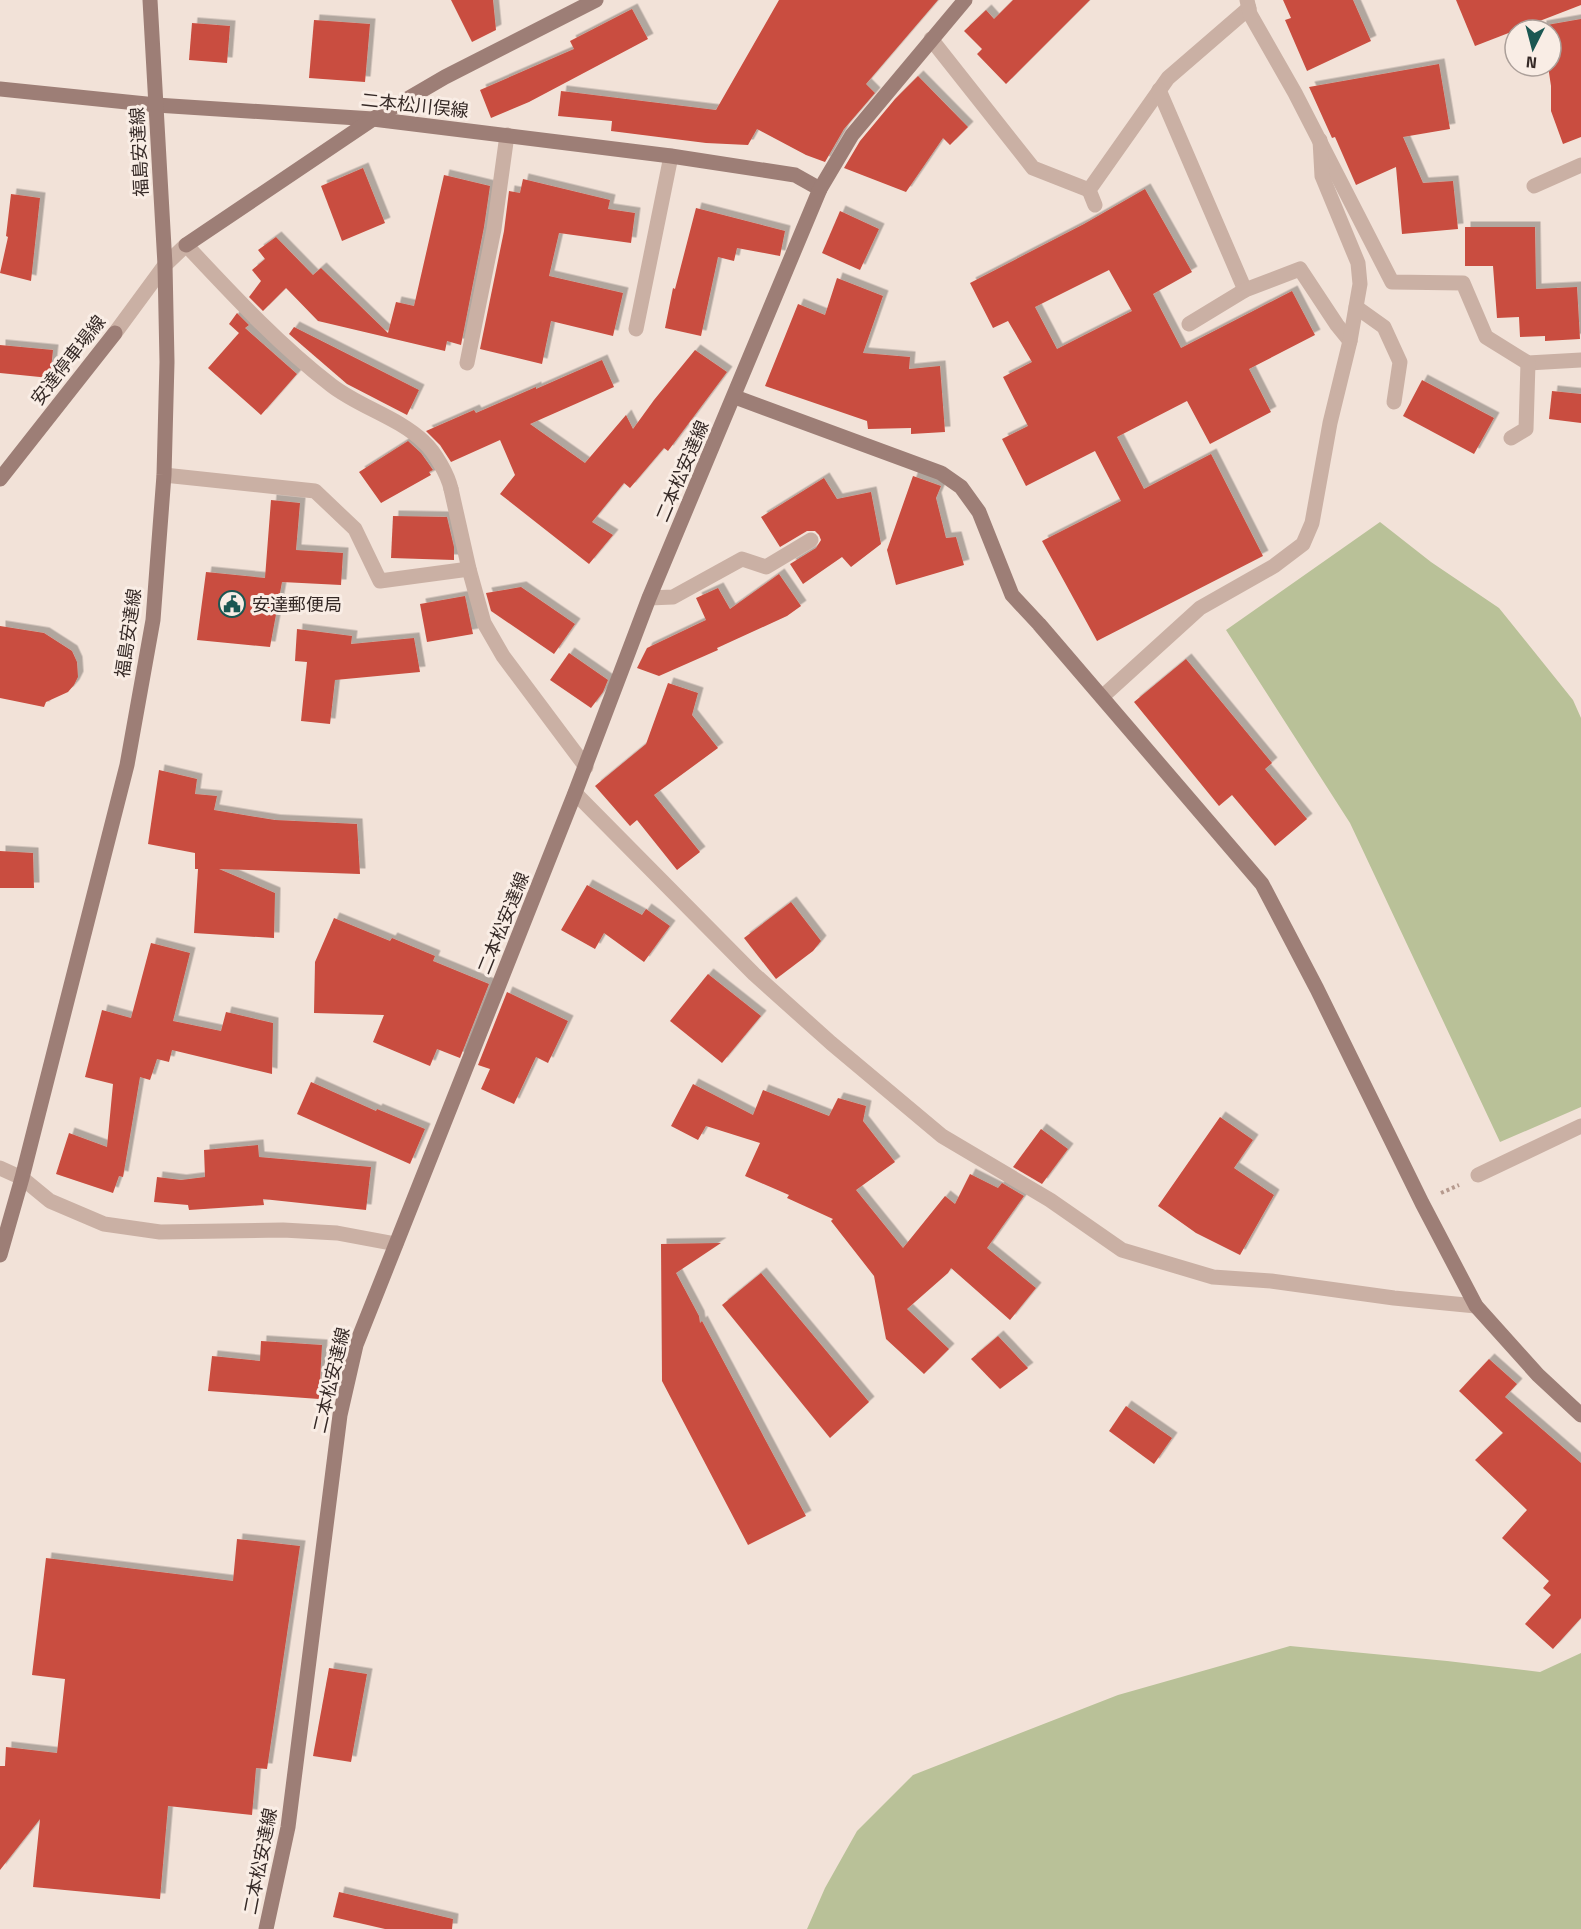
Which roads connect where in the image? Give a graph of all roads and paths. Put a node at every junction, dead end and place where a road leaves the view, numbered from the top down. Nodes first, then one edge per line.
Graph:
1 (150, 0) edge
2 (596, 0) edge
3 (965, 0) edge
4 (1248, 4) edge
5 (932, 39) junction
6 (0, 89) edge
7 (1159, 90) junction
8 (156, 105) junction
9 (373, 119) junction
10 (507, 135) junction
11 (1320, 140) junction
12 (671, 156) junction
13 (1581, 165) edge
14 (1534, 186) dead end
15 (820, 189) junction
16 (1089, 190) junction
17 (1095, 205) dead end
18 (186, 245) junction
19 (165, 265) junction
20 (1245, 290) junction
21 (1356, 307) junction
22 (1189, 324) dead end
23 (636, 329) dead end
24 (115, 333) joint
25 (1350, 341) junction
26 (1581, 360) edge
27 (467, 363) dead end
28 (1528, 363) junction
29 (735, 396) junction
30 (1394, 402) dead end
31 (1511, 438) dead end
32 (164, 475) junction
33 (0, 478) edge
34 (811, 540) dead end
35 (469, 569) junction
36 (649, 598) junction
37 (1102, 697) junction
38 (586, 767) junction
39 (575, 793) junction
40 (1581, 1126) edge
41 (0, 1168) edge
42 (1478, 1175) joint
43 (22, 1178) junction
44 (1422, 1203) junction
45 (396, 1244) junction
46 (0, 1256) edge
47 (1476, 1306) junction
48 (1581, 1415) edge
49 (267, 1929) edge

1 - 8 main road, 福島安達線
2 - 9 main road
3 - 5 main road, 二本松安達線
4 - 7 street
4 - 11 street
5 - 15 main road, 二本松安達線
5 - 16 street
6 - 8 main road, 二本松川俣線
7 - 16 street
7 - 20 street
8 - 9 main road, 二本松川俣線
8 - 19 main road, 福島安達線
9 - 10 main road, 二本松川俣線
9 - 18 main road
10 - 12 main road, 二本松川俣線
10 - 27 street
11 - 21 street
11 - 28 street
12 - 15 main road, 二本松川俣線
12 - 23 street
13 - 14 street
15 - 29 main road, 二本松安達線
16 - 17 street
18 - 19 street, 安達停車場線
18 - 35 street
19 - 24 street, 安達停車場線
19 - 32 main road, 福島安達線
20 - 22 street
20 - 25 street
21 - 25 street
21 - 30 street
24 - 33 main road, 安達停車場線
25 - 37 street
26 - 28 street
28 - 31 street
29 - 36 main road, 二本松安達線
29 - 37 main road
32 - 35 street
32 - 43 main road, 福島安達線
34 - 36 street
35 - 38 street
36 - 38 main road, 二本松安達線
37 - 44 main road
38 - 39 main road, 二本松安達線
39 - 45 main road, 二本松安達線
39 - 47 street
40 - 42 street
41 - 43 street
42 - 44 path
43 - 45 street
43 - 46 main road, 福島安達線
44 - 47 main road
45 - 49 main road, 二本松安達線
47 - 48 main road

